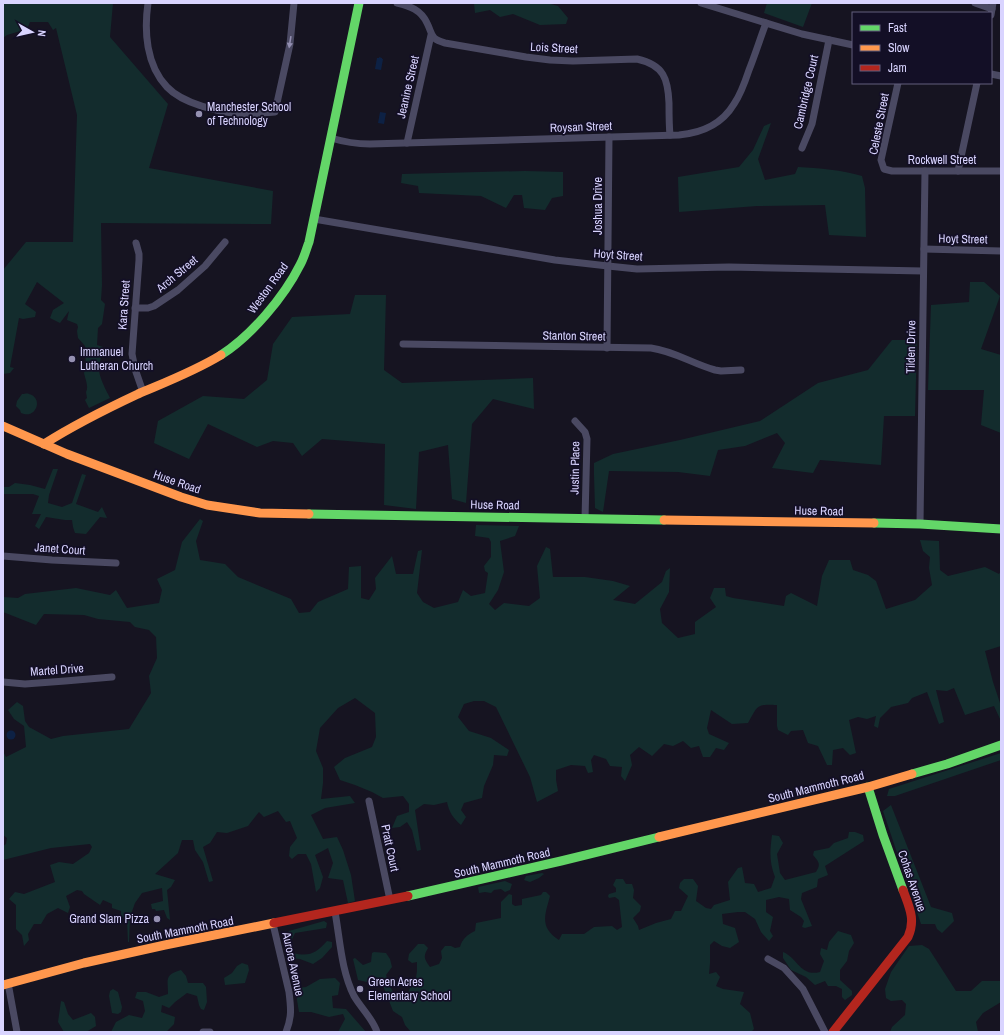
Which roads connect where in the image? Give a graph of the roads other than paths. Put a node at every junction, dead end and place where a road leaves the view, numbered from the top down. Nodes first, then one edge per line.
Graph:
1 (148, 3) edge
2 (294, 3) edge
3 (359, 3) edge
4 (397, 3) edge
5 (701, 3) edge
6 (975, 3) edge
7 (992, 9) edge
8 (766, 23) junction
9 (431, 35) junction
10 (829, 40) junction
11 (852, 45) edge
12 (898, 84) edge
13 (977, 84) edge
14 (670, 135) junction
15 (609, 137) junction
16 (331, 138) junction
17 (407, 143) junction
18 (802, 148) dead end
19 (884, 169) joint
20 (925, 171) junction
21 (958, 171) junction
22 (1001, 171) edge
23 (314, 219) junction
24 (225, 242) dead end
25 (136, 243) dead end
26 (924, 249) junction
27 (1001, 251) edge
28 (608, 266) junction
29 (924, 271) junction
30 (135, 308) junction
31 (403, 344) dead end
32 (607, 348) junction
33 (741, 370) dead end
34 (143, 392) junction
35 (575, 421) dead end
36 (3, 426) edge
37 (44, 444) junction
38 (585, 519) junction
39 (920, 524) junction
40 (1001, 529) edge
41 (3, 556) edge
42 (116, 563) dead end
43 (112, 676) dead end
44 (3, 682) edge
45 (1001, 746) edge
46 (868, 787) junction
47 (369, 801) dead end
48 (390, 900) junction
49 (335, 912) junction
50 (273, 924) junction
51 (768, 959) dead end
52 (6, 984) edge
53 (17, 1032) edge
54 (203, 1032) edge
55 (210, 1032) edge
56 (286, 1032) edge
57 (377, 1032) edge
58 (825, 1032) edge
59 (833, 1032) edge

2 -> 1 street
3 - 16 street, Weston Road
4 - 9 street
5 - 8 street
6 - 7 street
8 - 10 street
8 - 14 street, Roysan Street
9 - 14 street, Lois Street
9 - 17 street, Jeanine Street
10 - 11 street
10 - 18 street, Cambridge Court
12 - 19 street, Celeste Street
13 - 21 street
14 - 15 street, Roysan Street
15 - 17 street, Roysan Street
15 - 28 street, Joshua Drive
16 - 17 street, Roysan Street
16 - 23 street, Weston Road
19 - 20 street, Rockwell Street
20 - 21 street, Rockwell Street
20 - 26 street, Tilden Drive
21 - 22 street, Rockwell Street
23 - 28 street, Hoyt Street
23 - 34 street, Weston Road
24 - 30 street, Arch Street
25 - 30 street, Kara Street
26 - 27 street, Hoyt Street
26 - 29 street, Tilden Drive
28 - 29 street, Hoyt Street
28 - 32 street, Joshua Drive
29 - 39 street, Tilden Drive
30 - 34 street, Kara Street
31 - 32 street, Stanton Street
32 - 33 street, Stanton Street
34 - 37 street, Weston Road
35 - 38 street, Justin Place
36 - 37 street, Huse Road
37 - 38 street, Huse Road
38 - 39 street, Huse Road
39 - 40 street, Huse Road
41 - 42 street, Janet Court
43 - 44 street, Martel Drive
45 - 46 street, South Mammoth Road
46 - 48 street, South Mammoth Road
46 - 59 street, Cohas Avenue
47 - 48 street, Pratt Court
48 - 49 street, South Mammoth Road
49 - 50 street, South Mammoth Road
49 - 57 street
50 - 52 street, South Mammoth Road
50 - 56 street, Aurore Avenue
51 - 58 street
52 - 53 street
54 - 55 street

